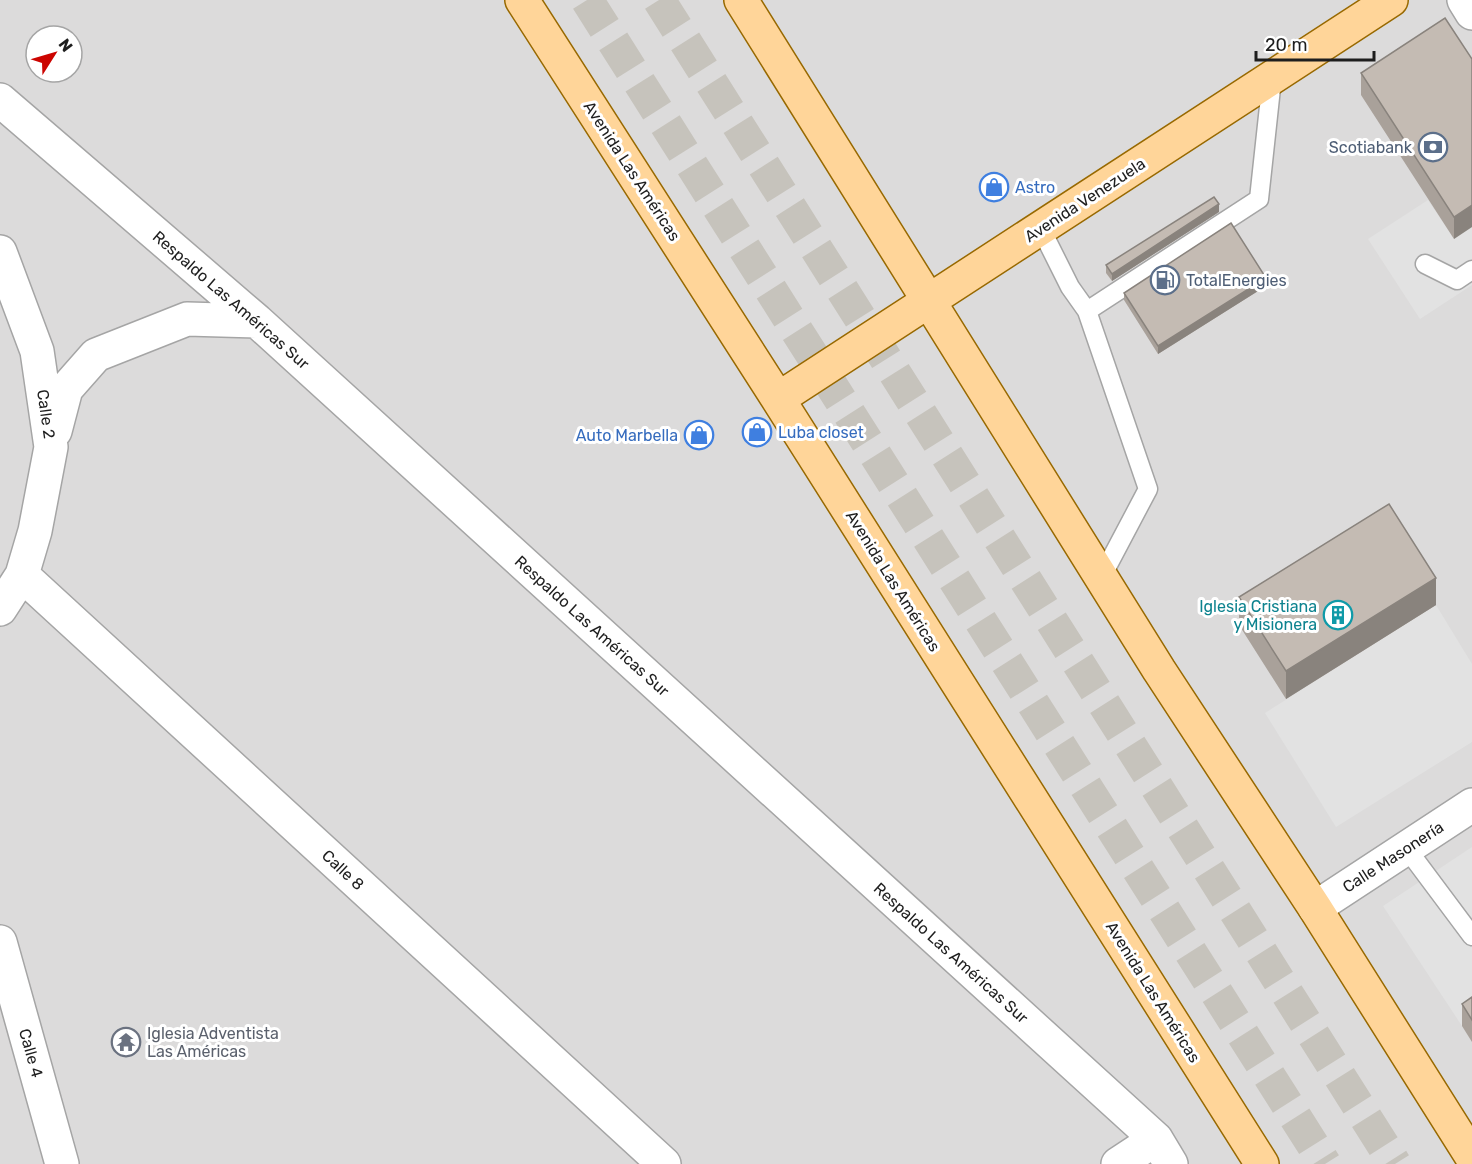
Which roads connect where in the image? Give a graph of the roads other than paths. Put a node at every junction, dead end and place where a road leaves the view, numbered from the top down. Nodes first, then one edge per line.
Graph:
1 (522, 0) edge
2 (741, 0) edge
3 (1391, 0) edge
4 (1464, 0) edge
5 (1472, 13) edge
6 (1272, 79) junction
7 (0, 100) edge
8 (1041, 229) junction
9 (0, 252) edge
10 (1425, 264) dead end
11 (1472, 270) edge
12 (929, 302) junction
13 (1087, 311) junction
14 (257, 321) junction
15 (778, 399) junction
16 (51, 447) junction
17 (22, 575) junction
18 (1101, 578) junction
19 (0, 609) edge
20 (1472, 805) edge
21 (1407, 849) junction
22 (1315, 908) junction
23 (1472, 936) edge
24 (0, 942) edge
25 (1163, 1152) edge
26 (1472, 1157) edge
27 (62, 1164) edge
28 (664, 1164) edge
29 (1118, 1164) edge
30 (1262, 1164) edge

1 - 15 main road, Avenida Las Américas
2 - 12 main road
3 - 6 main road, Avenida Venezuela
4 - 5 street
6 - 8 main road, Avenida Venezuela
6 - 13 lane
7 - 14 street, Respaldo Las Américas Sur
8 - 12 main road, Avenida Venezuela
8 - 13 lane
9 - 16 street, Calle 2
10 - 11 lane
12 - 15 main road, Avenida Venezuela
12 - 18 main road
13 - 18 lane
14 - 16 street
14 - 25 street, Respaldo Las Américas Sur
15 - 30 main road, Avenida Las Américas
16 - 17 street, Calle 2
17 - 19 street, Calle 2
17 - 28 street, Calle 8
18 - 22 main road
20 - 21 street, Calle Masonería
21 - 22 street, Calle Masonería
21 - 23 lane
22 - 26 main road
24 - 27 street, Calle 4
25 - 29 street

